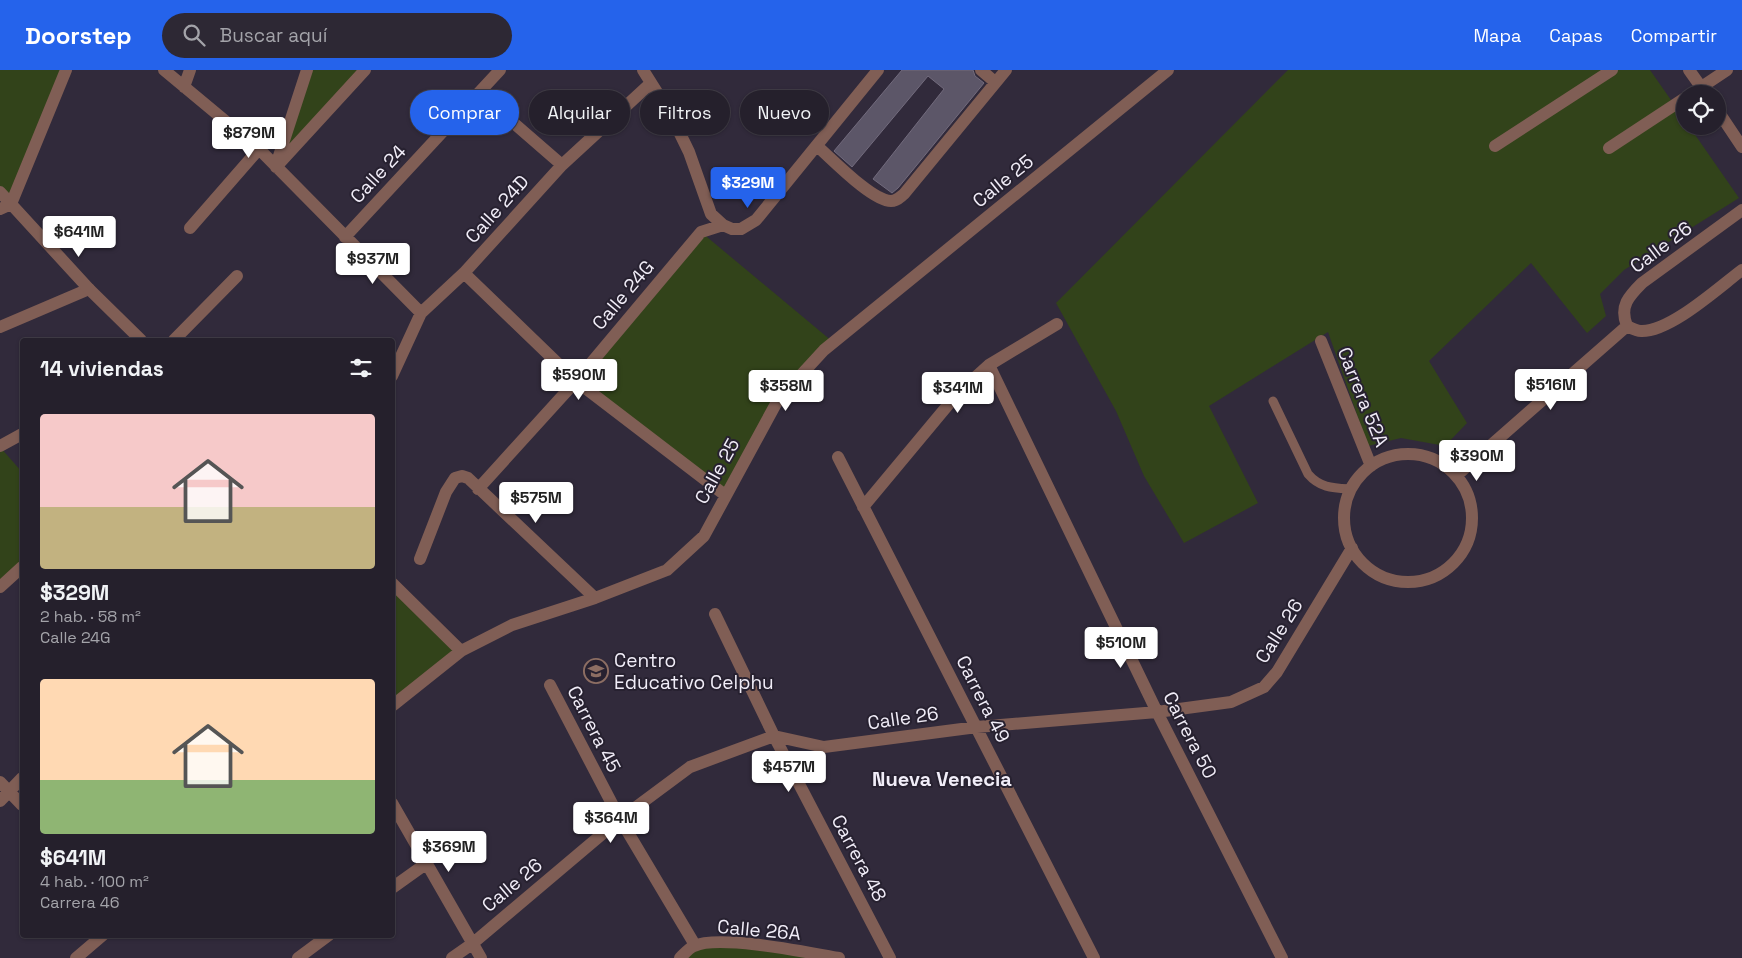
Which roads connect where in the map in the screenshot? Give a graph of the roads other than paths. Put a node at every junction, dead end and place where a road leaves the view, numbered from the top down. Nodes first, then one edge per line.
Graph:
1 (66, 70) edge
2 (164, 70) edge
3 (190, 70) edge
4 (307, 70) edge
5 (365, 70) edge
6 (643, 70) edge
7 (878, 70) edge
8 (981, 70) edge
9 (1006, 70) edge
10 (1168, 70) edge
11 (1612, 70) edge
12 (1689, 70) edge
13 (1727, 70) edge
14 (493, 72) edge
15 (995, 82) junction
16 (650, 83) junction
17 (1696, 85) edge
18 (1708, 85) edge
19 (184, 87) junction
20 (481, 90) edge
21 (1676, 104) edge
22 (1726, 123) edge
23 (519, 128) edge
24 (440, 135) edge
25 (817, 146) junction
26 (1495, 146) dead end
27 (1742, 147) edge
28 (1609, 148) dead end
29 (259, 150) junction
30 (562, 165) junction
31 (276, 167) junction
32 (0, 192) edge
33 (5, 206) edge
34 (1742, 210) edge
35 (723, 225) junction
36 (190, 228) dead end
37 (345, 237) junction
38 (1742, 270) edge
39 (464, 273) junction
40 (237, 276) dead end
41 (89, 288) junction
42 (421, 313) junction
43 (1057, 324) dead end
44 (1627, 326) junction
45 (0, 327) edge
46 (139, 338) edge
47 (176, 338) edge
48 (1321, 341) dead end
49 (989, 365) junction
50 (395, 369) edge
51 (576, 381) junction
52 (1273, 401) dead end
53 (20, 435) edge
54 (0, 446) edge
55 (838, 457) dead end
56 (1371, 466) junction
57 (1456, 476) junction
58 (478, 489) junction
59 (1351, 490) junction
60 (725, 495) junction
61 (863, 507) junction
62 (1352, 548) junction
63 (420, 559) dead end
64 (20, 568) edge
65 (395, 586) edge
66 (0, 587) edge
67 (595, 598) junction
68 (715, 614) dead end
69 (461, 651) junction
70 (550, 685) dead end
71 (395, 704) edge
72 (1157, 712) junction
73 (976, 727) junction
74 (774, 736) junction
75 (20, 779) edge
76 (4, 787) edge
77 (0, 801) edge
78 (20, 803) edge
79 (395, 808) edge
80 (620, 818) junction
81 (427, 863) junction
82 (395, 886) edge
83 (99, 938) edge
84 (325, 938) edge
85 (472, 944) junction
86 (695, 945) junction
87 (76, 958) edge
88 (298, 958) edge
89 (452, 958) edge
90 (481, 958) edge
91 (680, 958) edge
92 (839, 958) edge
93 (890, 958) edge
94 (1094, 958) edge
95 (1282, 958) edge

1 - 33 street
2 - 19 street
3 - 19 street
4 - 31 street
5 - 31 street
6 - 16 street
7 - 25 street
8 - 15 street
9 - 15 street
10 - 60 street, Calle 25
11 - 26 street
12 - 17 street
13 - 18 street
14 - 20 street, Calle 24
15 - 25 street
16 - 30 street, Calle 24D
16 - 35 street
19 - 29 street
21 - 28 street
22 - 27 street
23 - 30 street
24 - 37 street, Calle 24
25 - 35 street
29 - 31 street
29 - 36 street
30 - 39 street, Calle 24D
31 - 37 street
32 - 33 street
33 - 41 street
34 - 44 street, Calle 26
35 - 51 street, Calle 24G
37 - 42 street
38 - 44 street
39 - 42 street, Calle 24D
39 - 51 street
40 - 47 street
41 - 45 street
41 - 46 street
42 - 50 street, Calle 24D
43 - 49 street
44 - 57 street
48 - 56 street, Carrera 52A
49 - 61 street
49 - 72 street, Carrera 50
51 - 58 street, Calle 24G
51 - 60 street
52 - 59 lane
53 - 54 street
55 - 61 street, Carrera 49
56 - 57 street
56 - 59 street
57 - 62 street
58 - 63 street
58 - 67 street
59 - 62 street
60 - 67 street, Calle 25
61 - 73 street, Carrera 49
62 - 72 street, Calle 26
64 - 66 street
65 - 69 street
67 - 69 street, Calle 25
68 - 74 street, Carrera 48
69 - 71 street, Calle 25
70 - 80 street, Carrera 45
72 - 73 street, Calle 26
72 - 95 street, Carrera 50
73 - 74 street, Calle 26
73 - 94 street, Carrera 49
74 - 80 street, Calle 26
74 - 93 street, Carrera 48
75 - 76 street
76 - 77 street
76 - 78 street
79 - 81 street
80 - 85 street, Calle 26
80 - 86 street, Carrera 45
81 - 82 street
81 - 85 street
83 - 87 street
84 - 88 street
85 - 89 street, Calle 26
85 - 90 street
86 - 91 street, Calle 26A
86 - 92 street, Calle 26A

